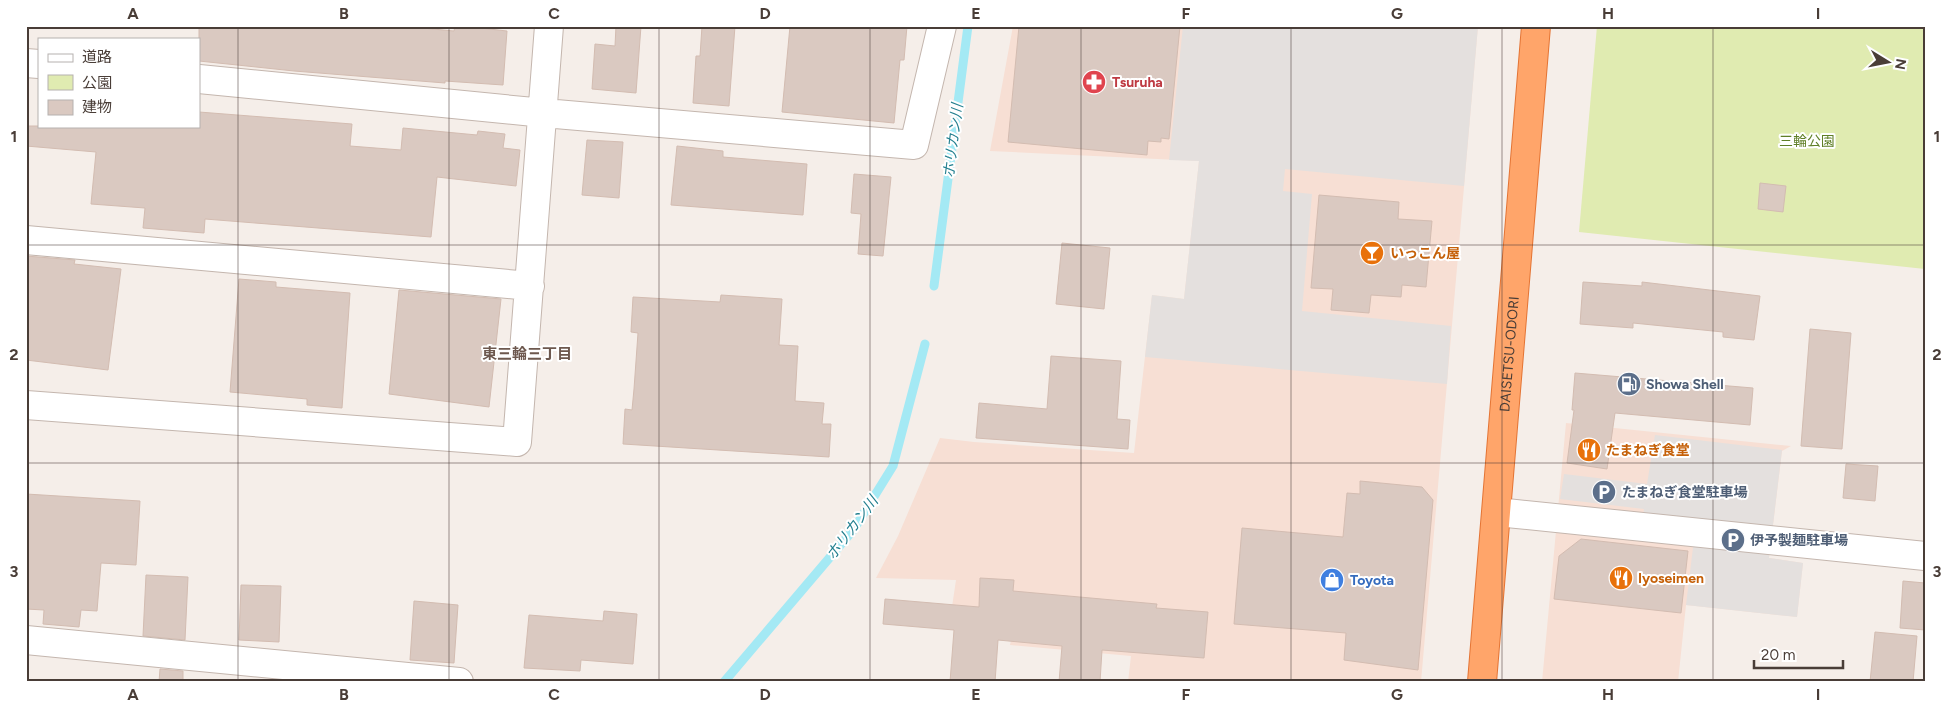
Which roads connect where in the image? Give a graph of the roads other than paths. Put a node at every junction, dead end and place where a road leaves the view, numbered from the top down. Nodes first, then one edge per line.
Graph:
1 (549, 26) edge
2 (942, 26) edge
3 (1536, 26) edge
4 (200, 80) edge
5 (544, 113) junction
6 (26, 240) edge
7 (530, 286) junction
8 (26, 405) edge
9 (1496, 512) junction
10 (1925, 556) edge
11 (26, 640) edge
12 (459, 682) edge
13 (1482, 682) edge

1 - 5 street
2 - 5 street
3 - 9 highway, DAISETSU-ODORI
4 - 5 street
5 - 7 street
6 - 7 street
7 - 8 street
9 - 10 street
9 - 13 highway, DAISETSU-ODORI
11 - 12 street

